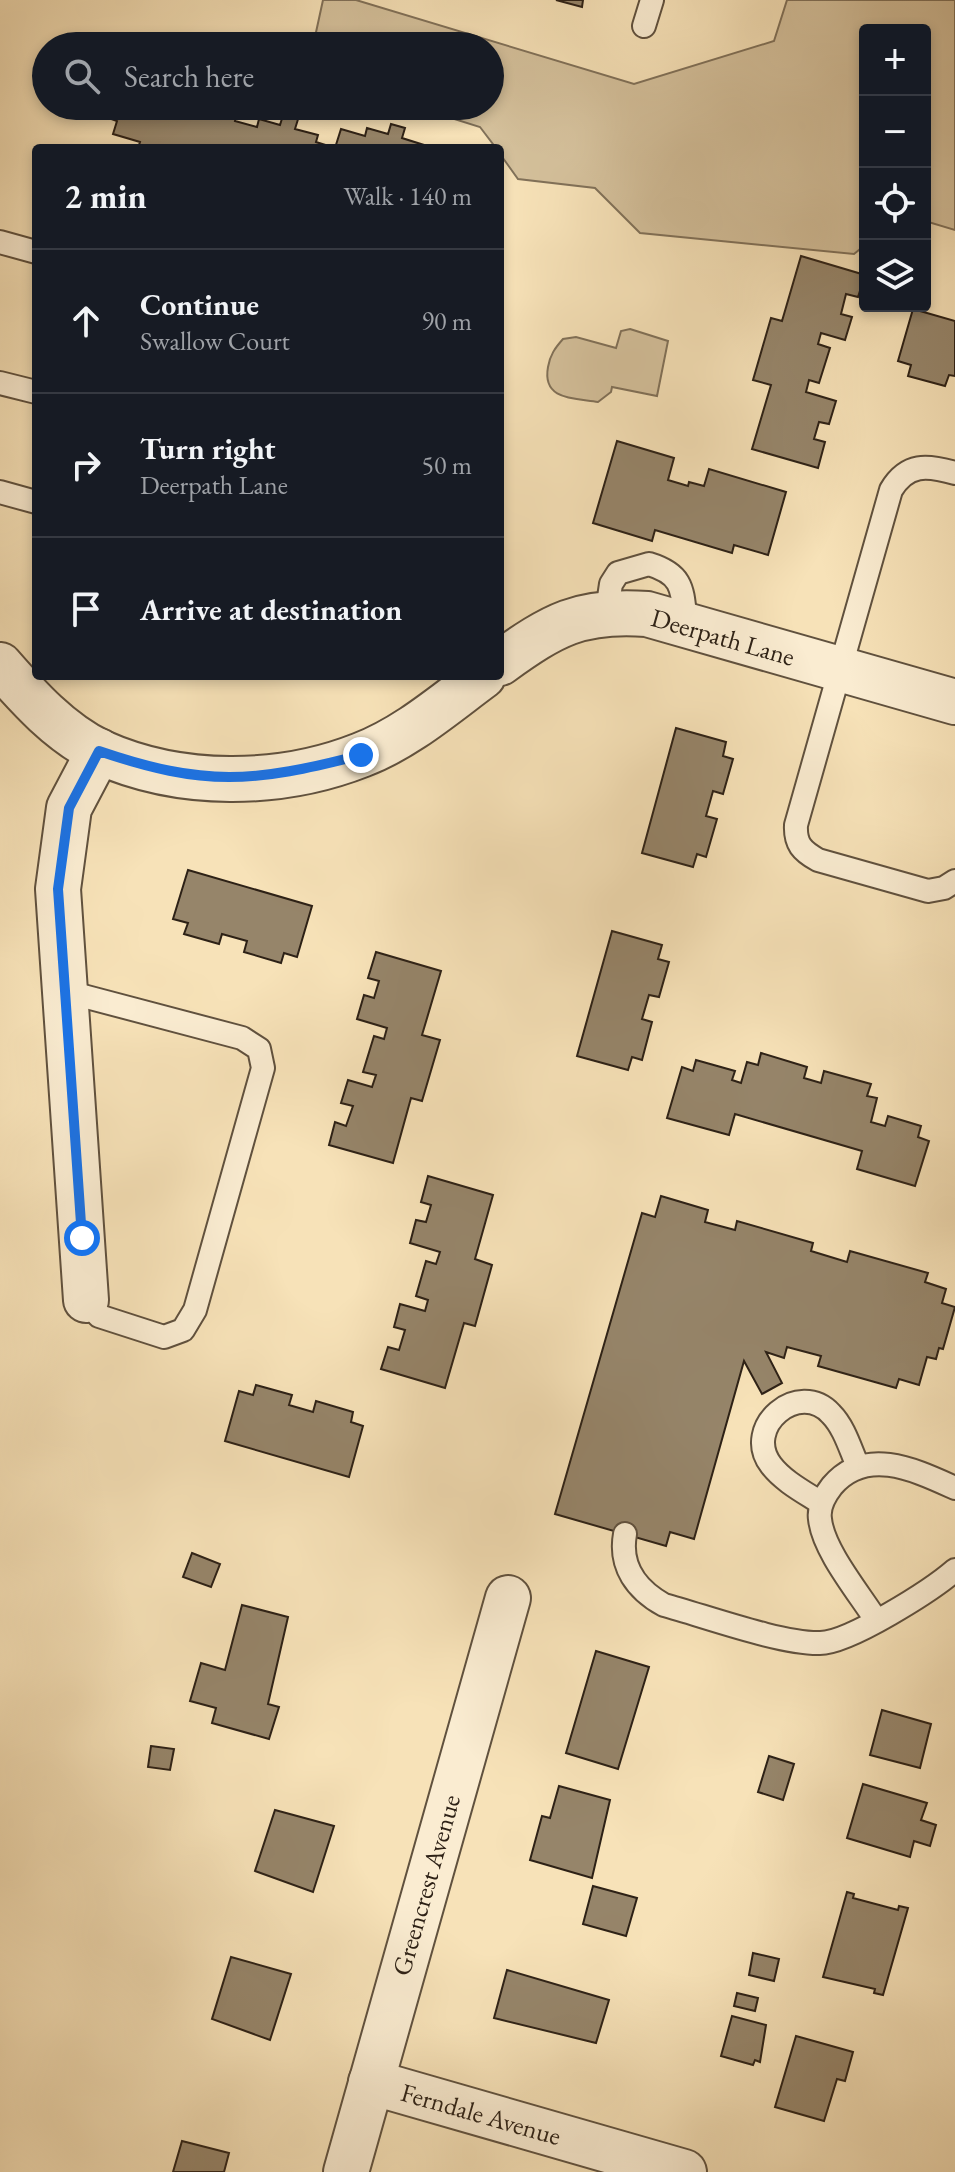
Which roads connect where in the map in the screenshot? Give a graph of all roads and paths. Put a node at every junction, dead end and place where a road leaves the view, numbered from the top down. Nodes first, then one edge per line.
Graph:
1 (652, 0) edge
2 (644, 26) dead end
3 (0, 242) edge
4 (32, 251) edge
5 (0, 383) edge
6 (32, 391) edge
7 (955, 473) edge
8 (0, 492) edge
9 (32, 501) edge
10 (504, 660) edge
11 (0, 665) edge
12 (841, 671) junction
13 (477, 680) edge
14 (955, 702) edge
15 (99, 751) junction
16 (955, 881) edge
17 (64, 991) junction
18 (86, 1300) joint
19 (857, 1464) junction
20 (955, 1488) edge
21 (821, 1503) junction
22 (625, 1534) dead end
23 (955, 1570) edge
24 (508, 1598) dead end
25 (876, 1620) junction
26 (371, 2082) junction
27 (346, 2172) edge
28 (684, 2172) edge

1 - 2 lane
3 - 4 lane
5 - 6 lane
7 - 12 lane
8 - 9 lane
10 - 12 street, Deerpath Lane
11 - 15 street
12 - 14 street, Deerpath Lane
12 - 16 lane
13 - 15 street
15 - 17 street
17 - 18 street
17 - 18 lane
19 - 20 lane
19 - 21 lane
19 - 21 lane
21 - 25 lane
22 - 25 lane
23 - 25 lane
24 - 26 street, Greencrest Avenue
26 - 27 street, Greencrest Avenue
26 - 28 street, Ferndale Avenue

